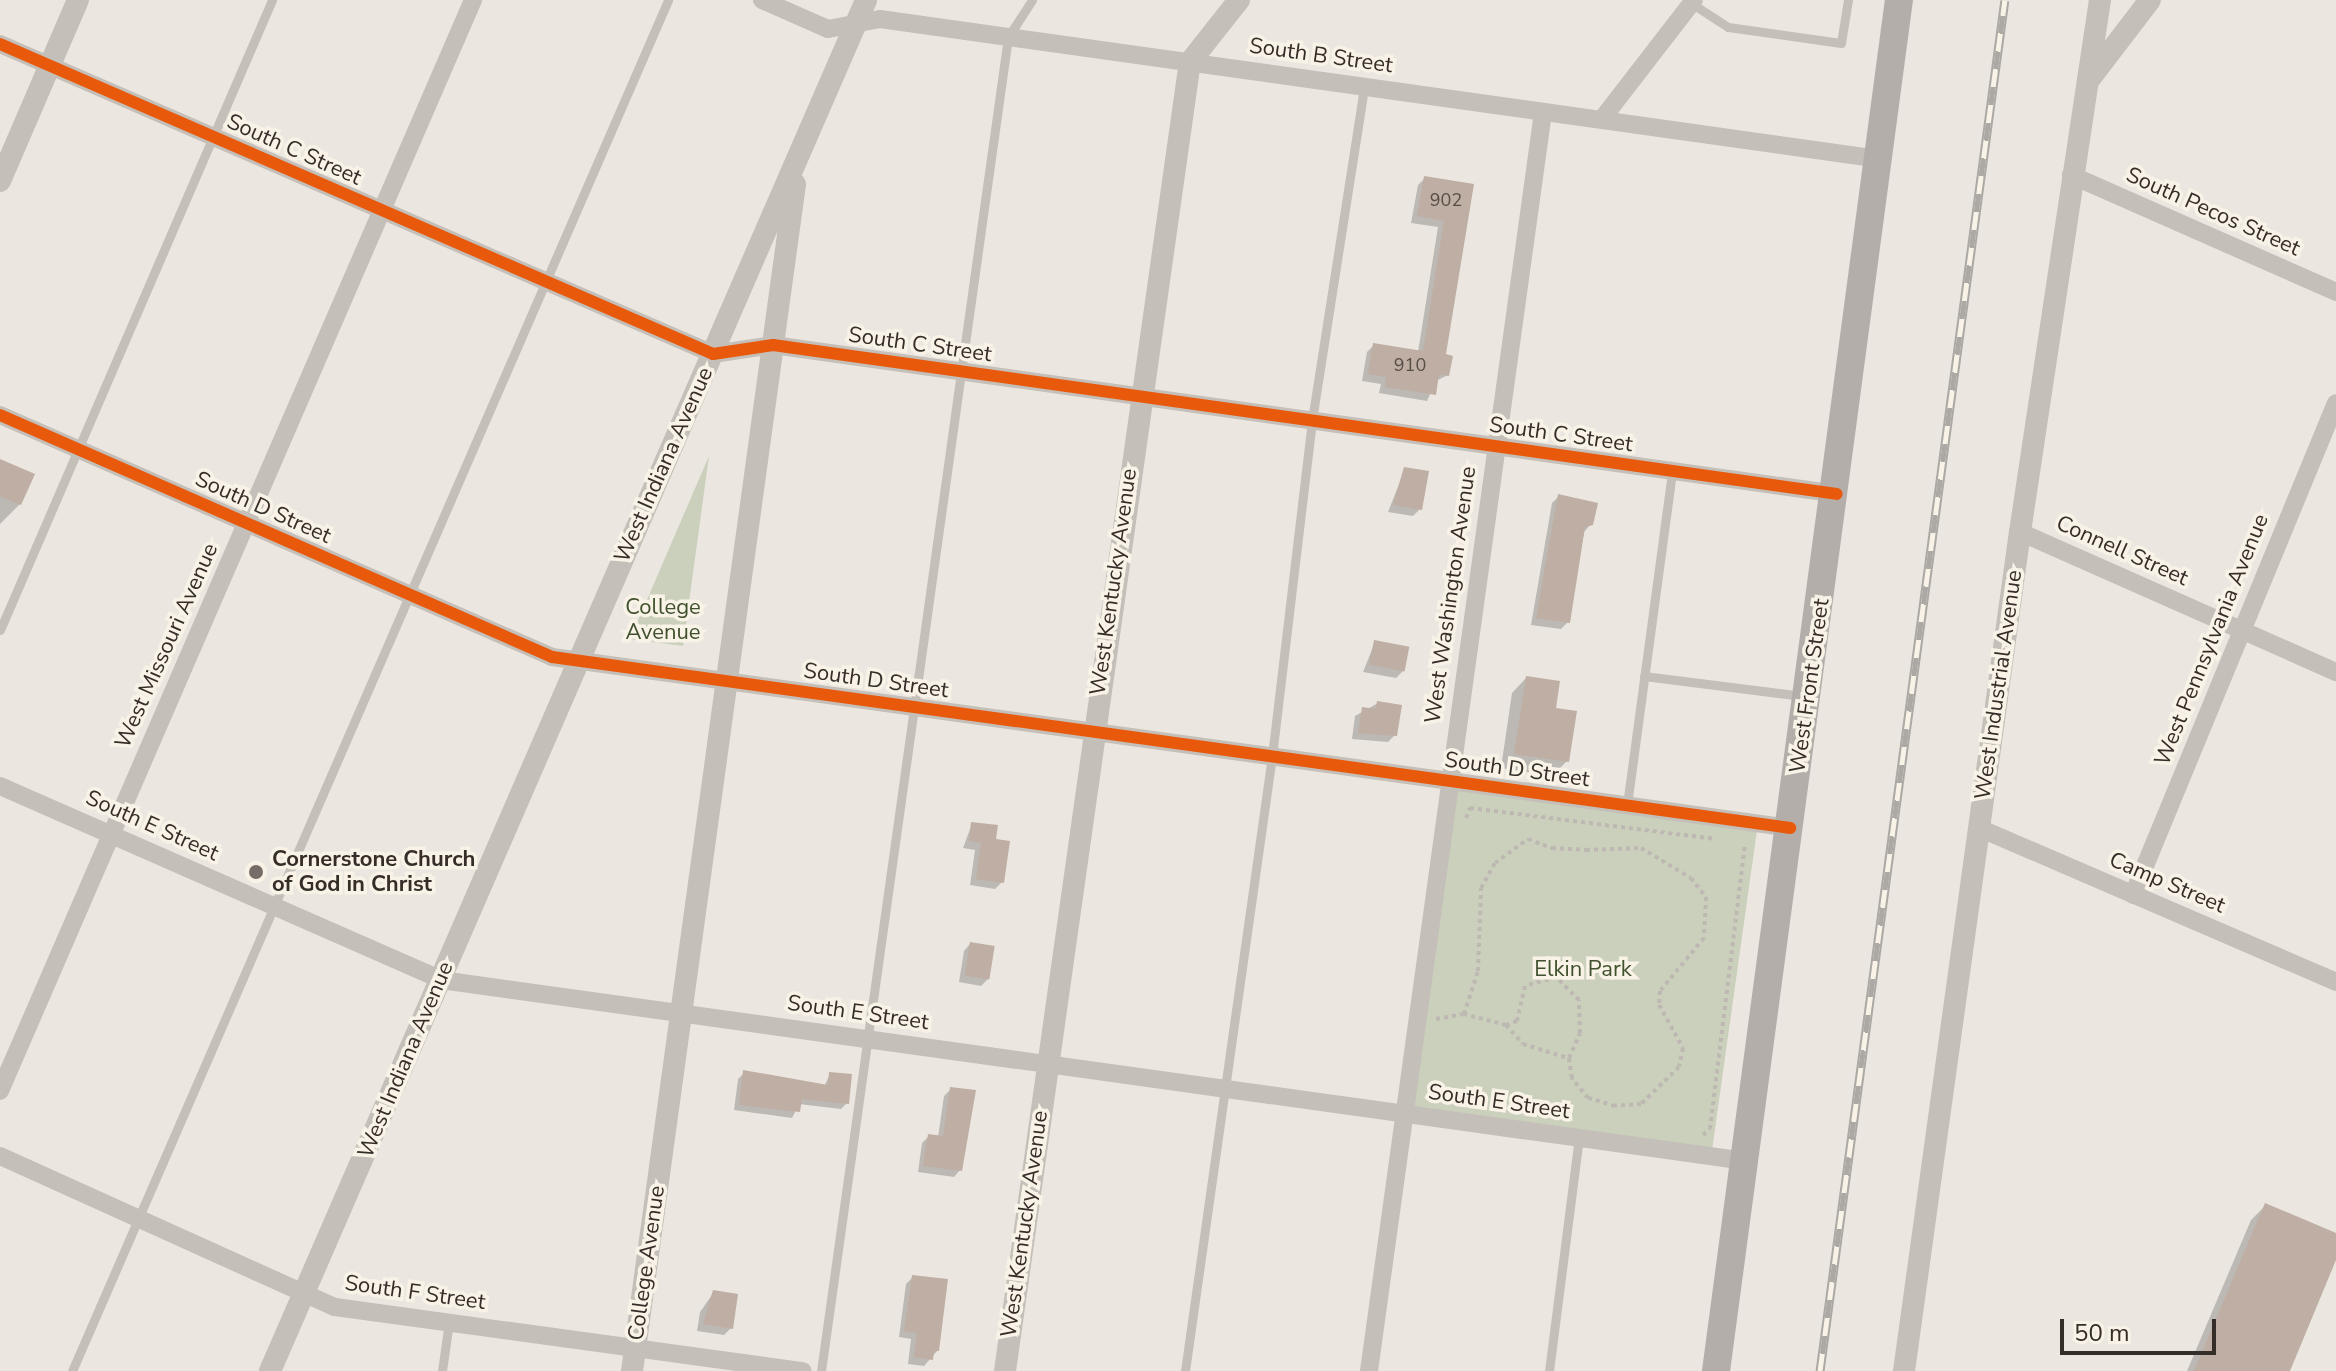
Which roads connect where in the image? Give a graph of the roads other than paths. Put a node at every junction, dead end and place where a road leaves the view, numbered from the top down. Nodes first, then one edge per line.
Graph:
1 (78, 0) edge
2 (272, 0) edge
3 (473, 0) edge
4 (668, 0) edge
5 (762, 0) edge
6 (866, 0) edge
7 (1032, 0) edge
8 (1239, 0) edge
9 (1848, 0) edge
10 (1899, 0) edge
11 (2100, 0) edge
12 (2150, 0) edge
13 (1693, 2) edge
14 (854, 27) junction
15 (1008, 37) junction
16 (0, 44) edge
17 (1190, 62) junction
18 (50, 65) junction
19 (2085, 85) junction
20 (1364, 87) junction
21 (1543, 112) junction
22 (1602, 119) junction
23 (212, 136) junction
24 (799, 155) junction
25 (1880, 159) junction
26 (2071, 175) junction
27 (0, 181) edge
28 (382, 210) junction
29 (543, 280) junction
30 (2336, 292) edge
31 (773, 345) junction
32 (713, 354) junction
33 (958, 371) junction
34 (1140, 397) junction
35 (2336, 403) edge
36 (0, 415) edge
37 (1312, 420) junction
38 (1496, 446) junction
39 (80, 449) junction
40 (1672, 471) junction
41 (1837, 494) junction
42 (247, 523) junction
43 (2020, 532) junction
44 (408, 593) junction
45 (2241, 629) junction
46 (0, 630) edge
47 (580, 659) junction
48 (2336, 672) edge
49 (1644, 676) junction
50 (727, 680) junction
51 (1809, 696) junction
52 (911, 706) junction
53 (1094, 732) junction
54 (1272, 756) junction
55 (1450, 780) junction
56 (0, 786) edge
57 (1627, 805) junction
58 (1790, 828) junction
59 (1979, 828) junction
60 (111, 834) junction
61 (2133, 895) junction
62 (274, 905) junction
63 (441, 980) junction
64 (2336, 982) edge
65 (681, 1013) junction
66 (866, 1039) junction
67 (1048, 1064) junction
68 (1224, 1088) junction
69 (0, 1091) edge
70 (1404, 1113) junction
71 (1579, 1137) junction
72 (0, 1156) edge
73 (1745, 1161) junction
74 (139, 1217) junction
75 (306, 1291) junction
76 (449, 1322) junction
77 (635, 1348) junction
78 (72, 1371) edge
79 (270, 1371) edge
80 (442, 1371) edge
81 (632, 1371) edge
82 (803, 1371) edge
83 (821, 1371) edge
84 (1005, 1371) edge
85 (1185, 1371) edge
86 (1369, 1371) edge
87 (1549, 1371) edge
88 (1716, 1371) edge
89 (1904, 1371) edge

1 - 18 street
2 - 23 lane
3 - 28 street, West Missouri Avenue
4 - 29 lane
5 - 14 street, South B Street
6 - 14 street, West Indiana Avenue
7 - 15 lane
8 - 17 street, West Kentucky Avenue
9 - 13 lane
10 - 25 main road, West Front Street
11 - 19 street, West Industrial Avenue
12 - 19 street
13 - 22 street
14 - 15 street, South B Street
14 - 24 street, West Indiana Avenue
15 - 17 street, South B Street
15 - 33 lane
16 - 18 street, South C Street
17 - 20 street, South B Street
17 - 34 street, West Kentucky Avenue
18 - 23 street, South C Street
18 - 27 street
19 - 26 street, West Industrial Avenue
20 - 21 street, South B Street
20 - 37 lane
21 - 22 street, South B Street
21 - 38 street, West Washington Avenue
22 - 25 street, South B Street
23 - 28 street, South C Street
23 - 39 lane
24 - 31 street, College Avenue
24 - 32 street, West Indiana Avenue
25 - 41 main road, West Front Street
26 - 30 street, South Pecos Street
26 - 43 street, West Industrial Avenue
28 - 29 street, South C Street
28 - 42 street, West Missouri Avenue
29 - 32 street, South C Street
29 - 44 lane
31 - 32 street, South C Street
31 - 33 street, South C Street
31 - 50 street, College Avenue
32 - 47 street, West Indiana Avenue
33 - 34 street, South C Street
33 - 52 lane
34 - 37 street, South C Street
34 - 53 street, West Kentucky Avenue
35 - 45 street, West Pennsylvania Avenue
36 - 39 street, South D Street
37 - 38 street, South C Street
37 - 54 lane
38 - 40 street, South C Street
38 - 55 street, West Washington Avenue
39 - 42 street, South D Street
39 - 46 lane
40 - 41 street, South C Street
40 - 49 lane
41 - 51 main road, West Front Street
42 - 44 street, South D Street
42 - 60 street, West Missouri Avenue
43 - 45 street, Connell Street
43 - 59 street, West Industrial Avenue
44 - 47 street, South D Street
44 - 62 lane
45 - 48 street, Connell Street
45 - 61 street, West Pennsylvania Avenue
47 - 50 street, South D Street
47 - 63 street, West Indiana Avenue
49 - 51 lane
49 - 57 lane
50 - 52 street, South D Street
50 - 65 street, College Avenue
51 - 58 main road, West Front Street
52 - 53 street, South D Street
52 - 66 lane
53 - 54 street, South D Street
53 - 67 street, West Kentucky Avenue
54 - 55 street, South D Street
54 - 68 lane
55 - 57 street, South D Street
55 - 70 street, West Washington Avenue
56 - 60 street, South E Street
57 - 58 street, South D Street
58 - 73 main road, West Front Street
59 - 61 street, Camp Street
59 - 89 street, West Industrial Avenue
60 - 62 street, South E Street
60 - 69 street, West Missouri Avenue
61 - 64 street, Camp Street
62 - 63 street, South E Street
62 - 74 lane
63 - 65 street, South E Street
63 - 75 street, West Indiana Avenue
65 - 66 street, South E Street
65 - 77 street, College Avenue
66 - 67 street, South E Street
66 - 83 lane
67 - 68 street, South E Street
67 - 84 street, West Kentucky Avenue
68 - 70 street, South E Street
68 - 85 lane
70 - 71 street, South E Street
70 - 86 street, West Washington Avenue
71 - 73 street, South E Street
71 - 87 lane
72 - 74 street, South F Street
73 - 88 main road, West Front Street
74 - 75 street, South F Street
74 - 78 lane
75 - 76 street, South F Street
75 - 79 street, West Indiana Avenue
76 - 77 street, South F Street
76 - 80 lane
77 - 81 street, College Avenue
77 - 82 street, South F Street

